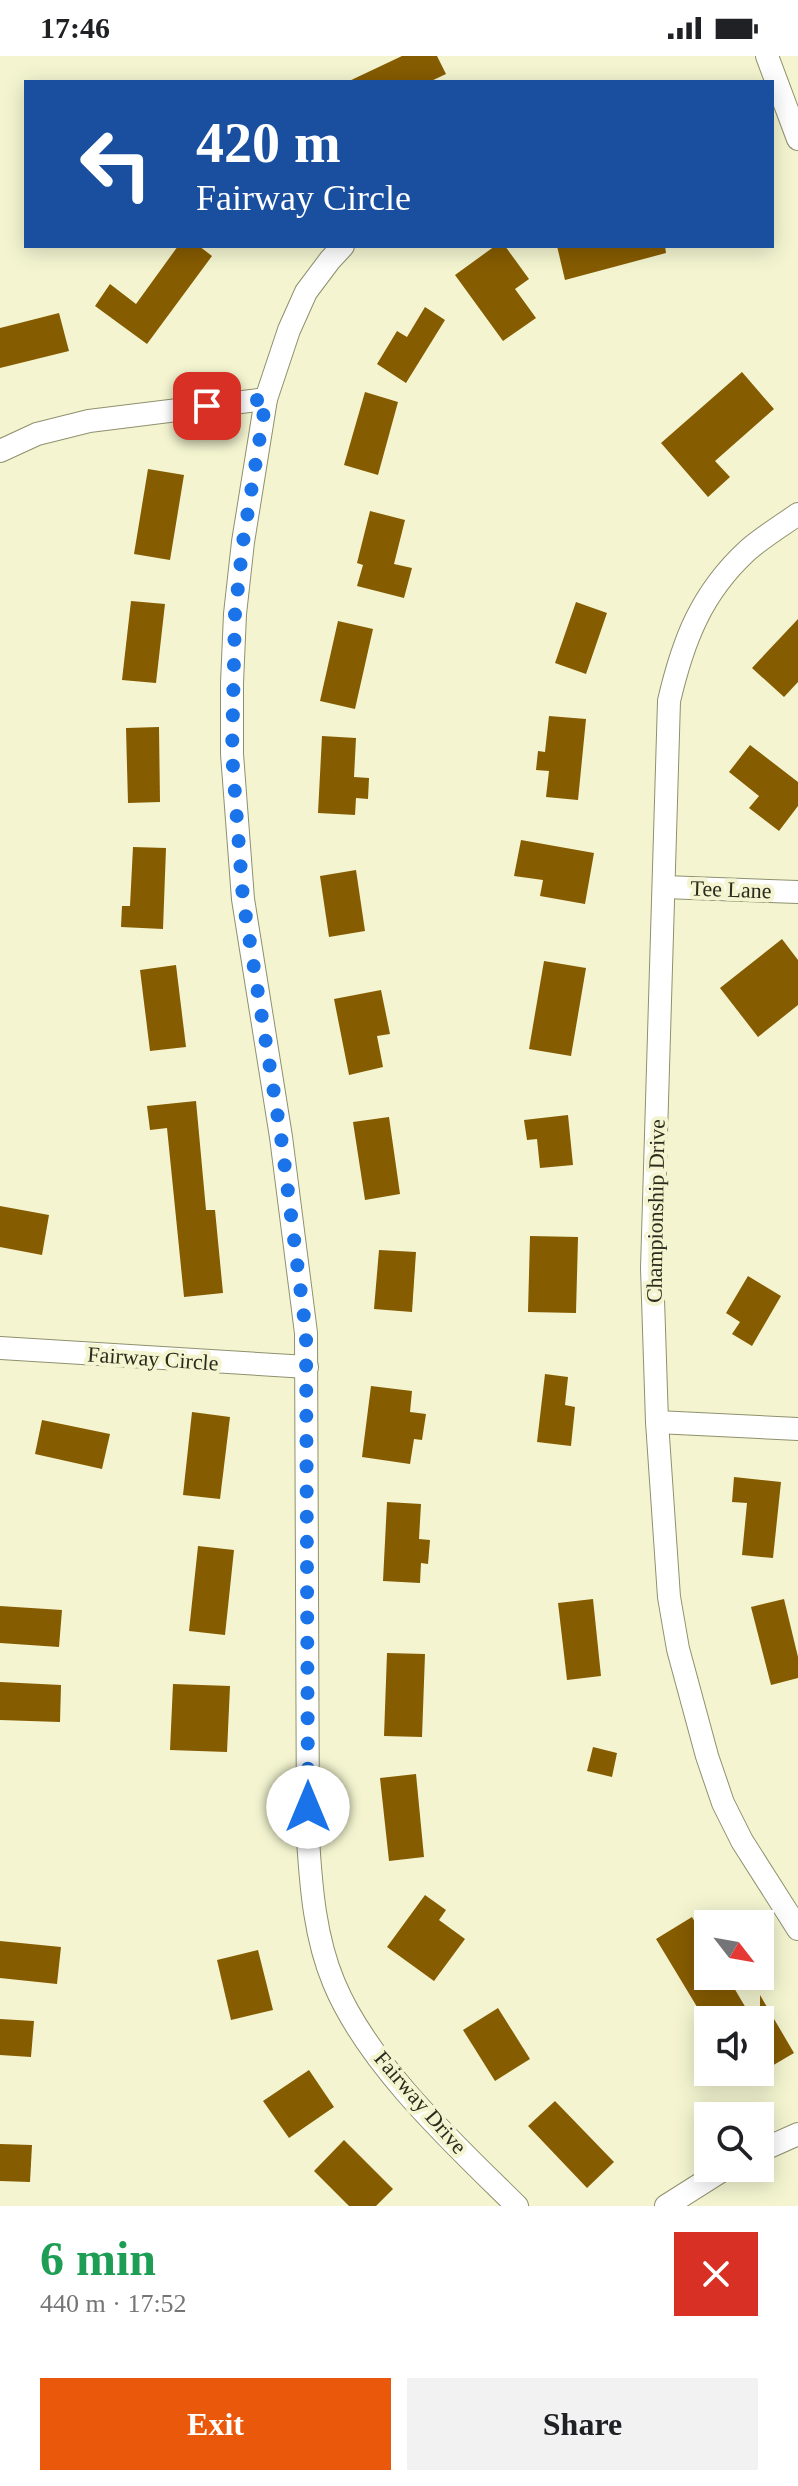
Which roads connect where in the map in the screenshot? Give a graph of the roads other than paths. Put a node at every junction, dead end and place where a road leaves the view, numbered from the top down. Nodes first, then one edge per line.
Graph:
1 (767, 56) edge
2 (783, 91) edge
3 (798, 139) edge
4 (341, 248) edge
5 (266, 399) junction
6 (0, 451) edge
7 (798, 514) edge
8 (664, 887) junction
9 (798, 892) edge
10 (0, 1348) edge
11 (307, 1367) junction
12 (657, 1422) junction
13 (798, 1429) edge
14 (798, 1929) edge
15 (798, 2134) edge
16 (774, 2145) edge
17 (704, 2182) edge
18 (517, 2206) edge
19 (666, 2206) edge

1 - 2 street
2 - 3 street
4 - 5 street, Fairway Drive
5 - 6 street
5 - 11 street, Fairway Drive
7 - 8 street, Championship Drive
8 - 9 street, Tee Lane
8 - 12 street, Championship Drive
10 - 11 street, Fairway Circle
11 - 18 street, Fairway Drive
12 - 13 street
12 - 14 street, Championship Drive
15 - 16 street
17 - 19 street

